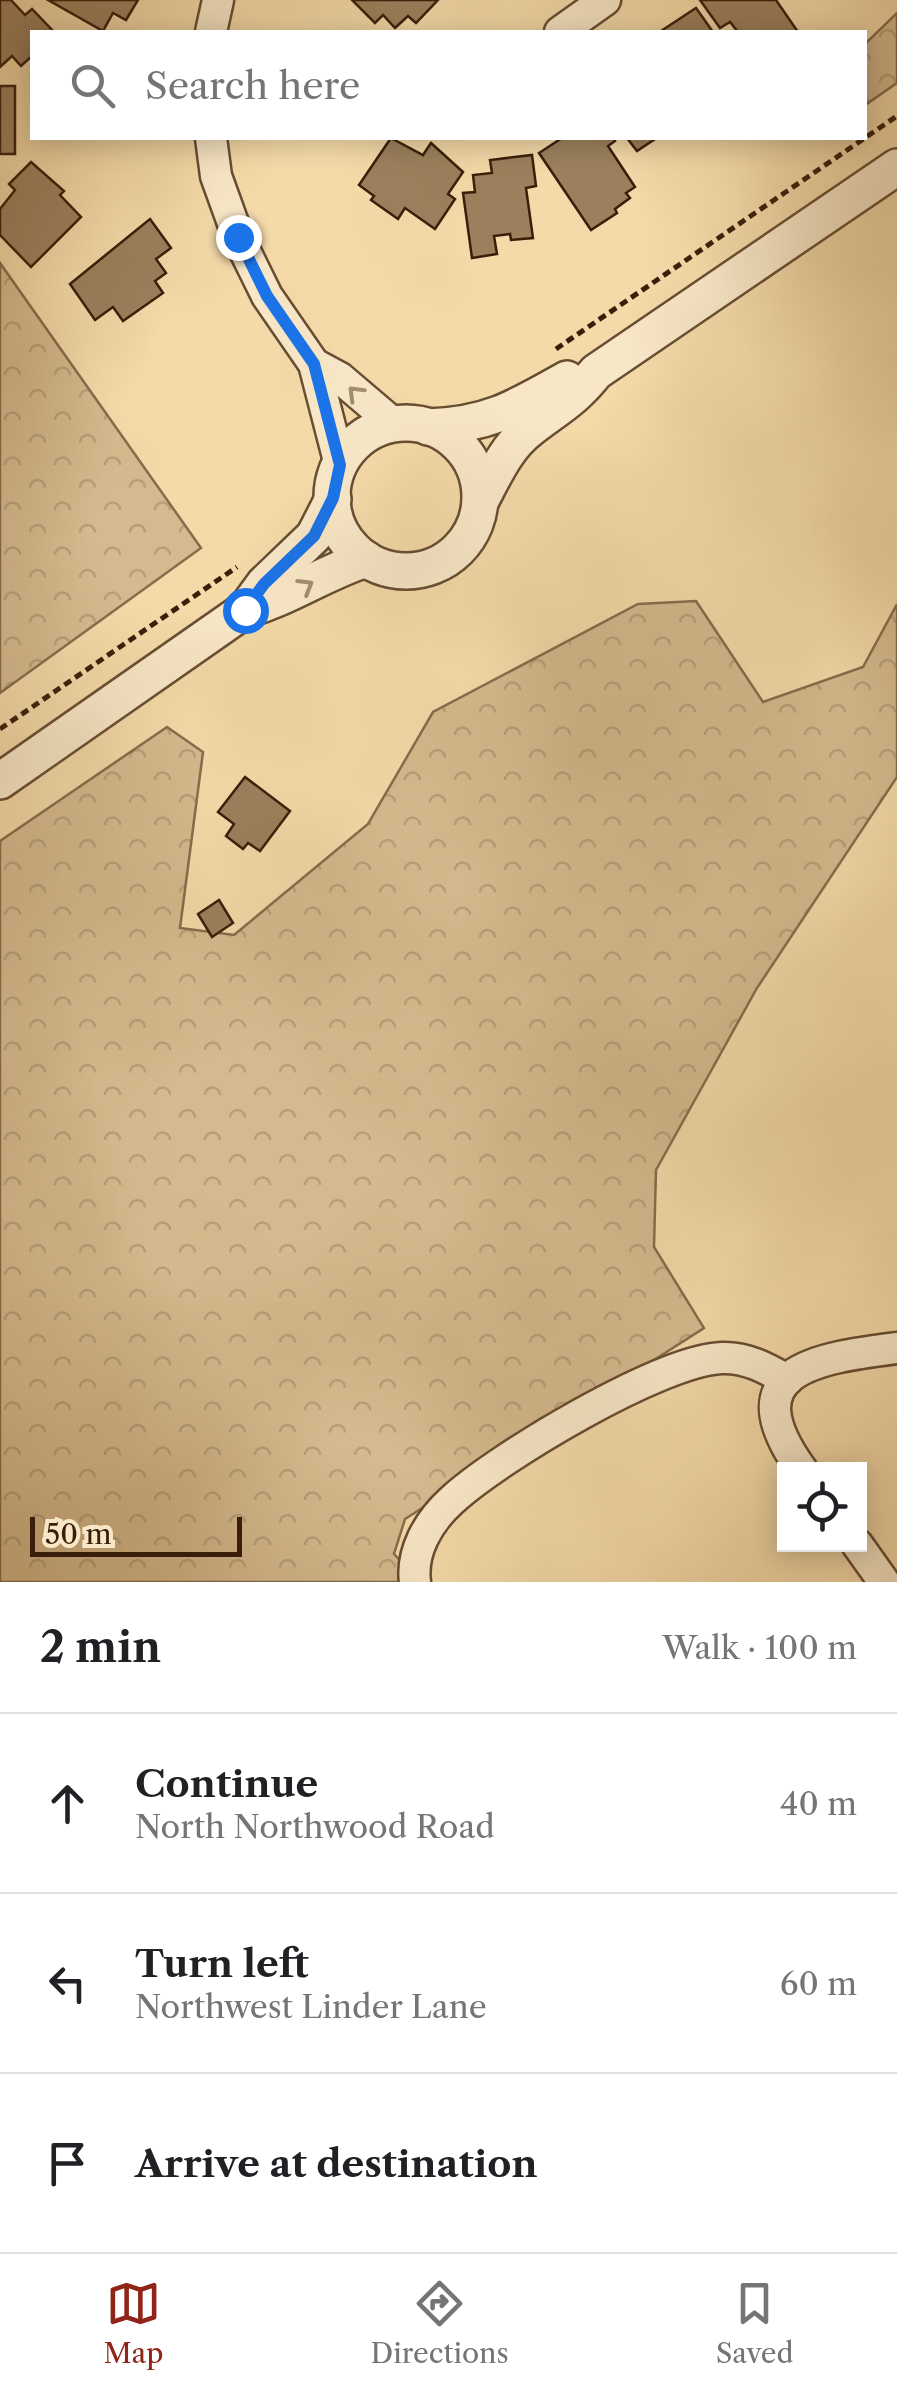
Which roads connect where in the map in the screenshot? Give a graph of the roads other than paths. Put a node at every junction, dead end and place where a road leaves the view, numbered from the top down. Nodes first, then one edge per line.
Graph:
1 (218, 0) edge
2 (605, 0) edge
3 (212, 30) edge
4 (563, 30) edge
5 (211, 140) edge
6 (897, 167) edge
7 (314, 364) junction
8 (596, 372) junction
9 (411, 426) junction
10 (336, 482) junction
11 (480, 502) junction
12 (366, 559) junction
13 (245, 610) junction
14 (0, 781) edge
15 (897, 1348) edge
16 (786, 1380) junction
17 (797, 1462) edge
18 (863, 1552) edge
19 (415, 1582) edge
20 (884, 1582) edge

1 - 3 street
2 - 4 street
5 - 7 street
6 - 8 street
9 -> 7 street
7 - 10 street
8 - 9 street
8 - 11 street
9 - 10 street
9 - 11 street
10 - 12 street
10 - 13 street
11 - 12 street
13 -> 12 street
13 - 14 street
15 - 16 street
16 - 17 street
16 - 19 street
18 - 20 street

